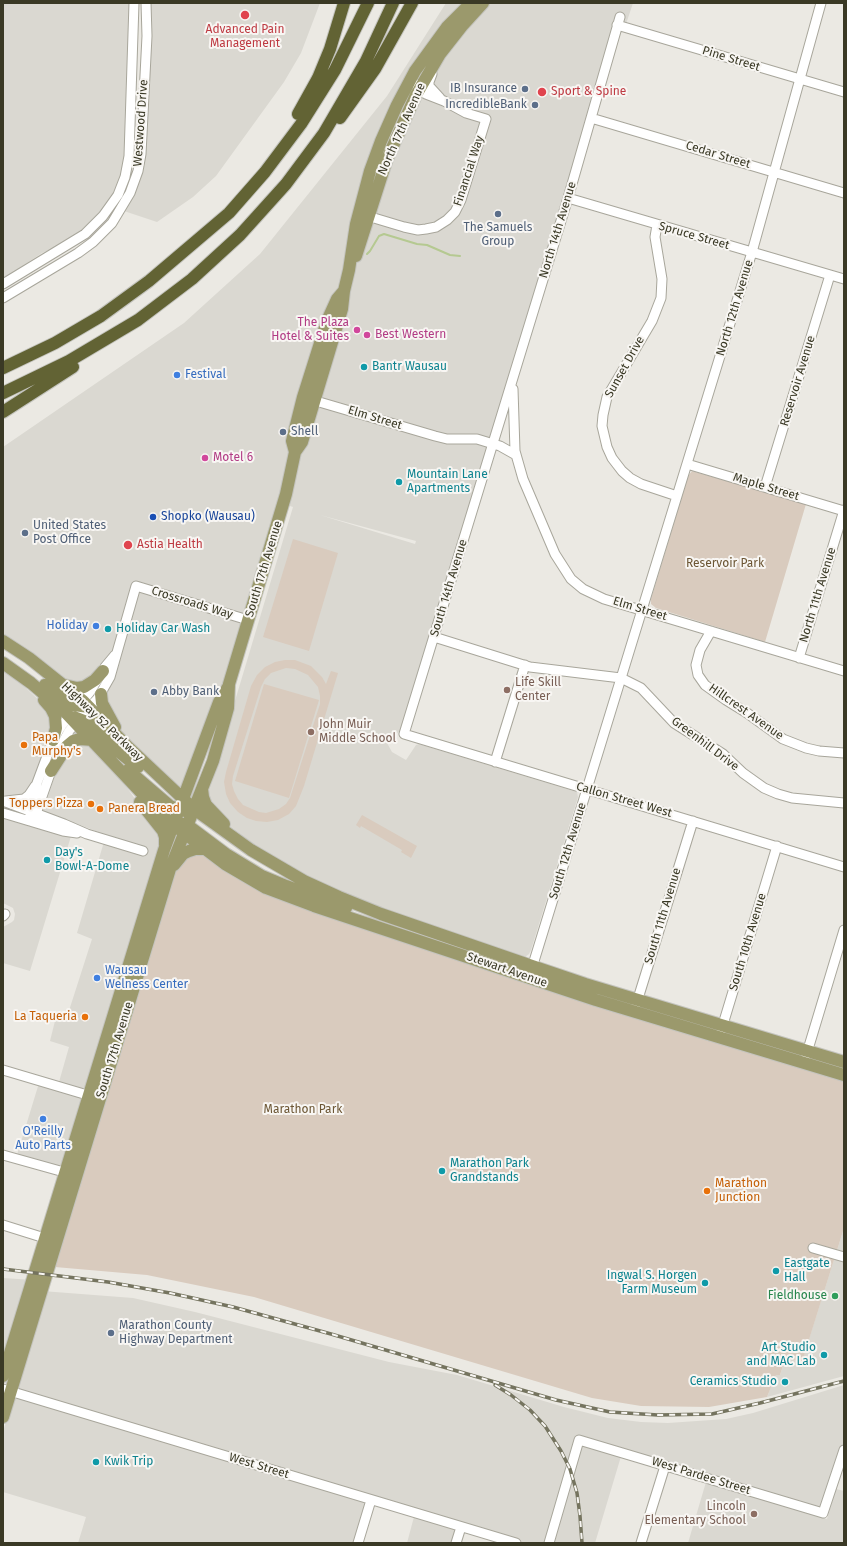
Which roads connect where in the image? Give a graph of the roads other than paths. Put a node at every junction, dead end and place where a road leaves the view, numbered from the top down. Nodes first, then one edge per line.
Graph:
1 (134, 3) edge
2 (146, 3) edge
3 (344, 3) edge
4 (368, 3) edge
5 (393, 3) edge
6 (412, 3) edge
7 (471, 3) edge
8 (483, 3) edge
9 (821, 3) edge
10 (619, 21) joint
11 (435, 61) junction
12 (413, 73) junction
13 (800, 79) junction
14 (419, 89) junction
15 (844, 92) edge
16 (444, 101) junction
17 (591, 118) junction
18 (324, 132) junction
19 (774, 172) junction
20 (844, 193) edge
21 (568, 198) junction
22 (364, 215) junction
23 (657, 224) junction
24 (203, 236) junction
25 (752, 252) junction
26 (830, 275) junction
27 (844, 279) edge
28 (3, 284) edge
29 (3, 298) edge
30 (111, 308) junction
31 (138, 320) junction
32 (3, 359) edge
33 (3, 368) edge
34 (512, 382) junction
35 (3, 393) edge
36 (308, 398) junction
37 (3, 412) edge
38 (494, 443) junction
39 (516, 455) junction
40 (687, 464) junction
41 (765, 488) junction
42 (677, 496) junction
43 (844, 510) edge
44 (642, 610) junction
45 (248, 620) junction
46 (711, 631) junction
47 (434, 637) junction
48 (3, 641) edge
49 (115, 655) junction
50 (799, 658) junction
51 (3, 663) edge
52 (525, 665) junction
53 (103, 671) junction
54 (844, 671) edge
55 (17, 672) junction
56 (621, 678) junction
57 (229, 684) junction
58 (64, 685) junction
59 (101, 694) junction
60 (79, 712) junction
61 (404, 734) joint
62 (53, 740) junction
63 (93, 740) junction
64 (126, 745) junction
65 (844, 753) edge
66 (106, 754) junction
67 (495, 762) junction
68 (196, 766) junction
69 (120, 770) junction
70 (50, 771) junction
71 (161, 779) junction
72 (37, 783) junction
73 (202, 789) junction
74 (587, 790) junction
75 (3, 801) edge
76 (844, 803) edge
77 (181, 804) junction
78 (194, 810) junction
79 (3, 813) edge
80 (32, 816) junction
81 (693, 821) junction
82 (174, 825) junction
83 (186, 830) junction
84 (777, 846) junction
85 (204, 849) junction
86 (164, 850) junction
87 (143, 851) dead end
88 (276, 866) junction
89 (844, 867) edge
90 (170, 869) junction
91 (381, 914) junction
92 (844, 930) edge
93 (532, 966) junction
94 (529, 978) junction
95 (638, 1000) junction
96 (634, 1012) junction
97 (723, 1026) junction
98 (719, 1038) junction
99 (807, 1052) junction
100 (844, 1062) edge
101 (804, 1063) junction
102 (3, 1070) edge
103 (844, 1075) edge
104 (95, 1097) junction
105 (3, 1155) edge
106 (72, 1175) junction
107 (3, 1225) edge
108 (52, 1240) junction
109 (813, 1248) dead end
110 (844, 1257) edge
111 (3, 1376) edge
112 (7, 1390) edge
113 (3, 1417) edge
114 (844, 1450) edge
115 (665, 1466) junction
116 (372, 1500) junction
117 (461, 1527) junction
118 (358, 1543) edge
119 (456, 1543) edge
120 (516, 1543) edge
121 (549, 1543) edge
122 (641, 1543) edge

1 - 28 street, Westwood Drive
2 - 29 street, Westwood Drive
3 - 24 highway
4 - 24 highway
5 - 18 highway
6 - 18 highway
7 - 12 main road, North 17th Avenue
8 - 11 main road, North 17th Avenue
9 - 13 street, North 12th Avenue
10 - 13 street, Pine Street
10 - 17 street, North 14th Avenue
11 - 14 main road, North 17th Avenue
11 - 16 street, Financial Way
12 - 14 street
12 - 22 main road, North 17th Avenue
13 - 15 street, Pine Street
13 - 19 street, North 12th Avenue
14 - 16 street, Financial Way
14 - 22 main road, North 17th Avenue
16 - 22 street, Financial Way
17 - 19 street, Cedar Street
17 - 21 street, North 14th Avenue
18 - 31 highway
19 - 20 street, Cedar Street
19 - 25 street, North 12th Avenue
21 - 23 street, Spruce Street
21 - 34 street, North 14th Avenue
22 - 36 main road, North 17th Avenue
23 - 25 street, Spruce Street
23 - 42 street, Sunset Drive
24 - 30 highway
25 - 26 street, Spruce Street
25 - 40 street, North 12th Avenue
26 - 27 street, Spruce Street
26 - 41 street, Reservoir Avenue
30 - 32 highway
30 - 33 highway
31 - 35 highway
31 - 37 highway
34 - 38 street, North 14th Avenue
34 - 39 street, Elm Street
36 - 38 street, Elm Street
36 - 45 main road, South 17th Avenue
38 - 39 street, Elm Street
38 - 47 street, South 14th Avenue
39 - 44 street, Elm Street
40 - 41 street, Maple Street
40 - 42 street, North 12th Avenue
41 - 43 street, Maple Street
42 - 44 street, North 12th Avenue
43 - 50 street, North 11th Avenue
44 - 46 street, Elm Street
44 - 56 street, South 12th Avenue
45 - 49 street, Crossroads Way
45 - 57 main road, South 17th Avenue
46 - 50 street, Elm Street
46 - 65 street, Hillcrest Avenue
47 - 52 street, Greenhill Drive
47 - 61 street, South 14th Avenue
48 - 58 main road, Highway 52 Parkway
49 - 53 street
49 - 59 street
50 - 54 street, Elm Street
51 - 55 main road, Highway 52 Parkway
51 - 60 main road
52 - 56 street, Greenhill Drive
52 - 67 street
53 - 58 main road
53 - 60 street
55 - 60 main road, Highway 52 Parkway
55 - 62 main road
56 - 74 street, South 12th Avenue
56 - 76 street, Greenhill Drive
57 - 68 main road, South 17th Avenue
57 - 73 main road, South 17th Avenue
58 - 60 main road, Highway 52 Parkway
59 - 60 street
59 - 64 main road
60 - 62 street
60 - 63 main road, Highway 52 Parkway
60 - 64 main road, Highway 52 Parkway
60 - 70 street
60 - 77 main road
61 - 67 street, Callon Street West
62 - 72 street
63 - 66 main road, Highway 52 Parkway
63 - 70 main road
64 - 71 main road, Highway 52 Parkway
66 - 69 main road, Highway 52 Parkway
66 - 77 main road
67 - 74 street, Callon Street West
68 - 71 main road
68 - 77 main road, South 17th Avenue
69 - 82 main road, Highway 52 Parkway
69 - 86 main road
70 - 80 street
71 - 77 main road, Highway 52 Parkway
72 - 75 street
72 - 80 street
73 - 78 main road, South 17th Avenue
73 - 88 main road
74 - 81 street, Callon Street West
74 - 93 street, South 12th Avenue
75 - 80 street
77 - 78 main road, Highway 52 Parkway
77 - 82 main road, South 17th Avenue
78 - 83 main road, South 17th Avenue
78 - 88 main road, Stewart Avenue
79 - 80 street
80 - 87 street
81 - 84 street, Callon Street West
81 - 95 street, South 11th Avenue
82 - 83 main road, Highway 52 Parkway
82 - 86 main road, South 17th Avenue
83 - 85 main road, Stewart Avenue
83 - 90 main road, South 17th Avenue
83 - 91 main road
84 - 89 street, Callon Street West
84 - 97 street, South 10th Avenue
85 - 90 main road
85 - 94 main road, Stewart Avenue
86 - 104 main road, South 17th Avenue
88 - 91 main road, Stewart Avenue
90 - 104 main road, South 17th Avenue
91 - 93 main road, Stewart Avenue
92 - 99 street
93 - 94 street, South 12th Avenue
93 - 95 main road, Stewart Avenue
94 - 96 main road, Stewart Avenue
95 - 96 street, South 11th Avenue
95 - 97 main road, Stewart Avenue
96 - 98 main road, Stewart Avenue
97 - 98 street, South 10th Avenue
97 - 99 main road, Stewart Avenue
98 - 101 main road, Stewart Avenue
99 - 100 main road, Stewart Avenue
99 - 101 street
101 - 103 main road, Stewart Avenue
102 - 104 street
104 - 106 main road, South 17th Avenue
105 - 106 street
106 - 108 main road, South 17th Avenue
107 - 108 street
108 - 111 main road, South 17th Avenue
108 - 112 main road, South 17th Avenue
109 - 110 street
112 - 113 main road, South 17th Avenue
112 - 116 street, West Street
114 - 115 street, West Pardee Street
115 - 121 street, West Pardee Street
115 - 122 street
116 - 117 street, West Street
116 - 118 street
117 - 119 street
117 - 120 street, West Street

